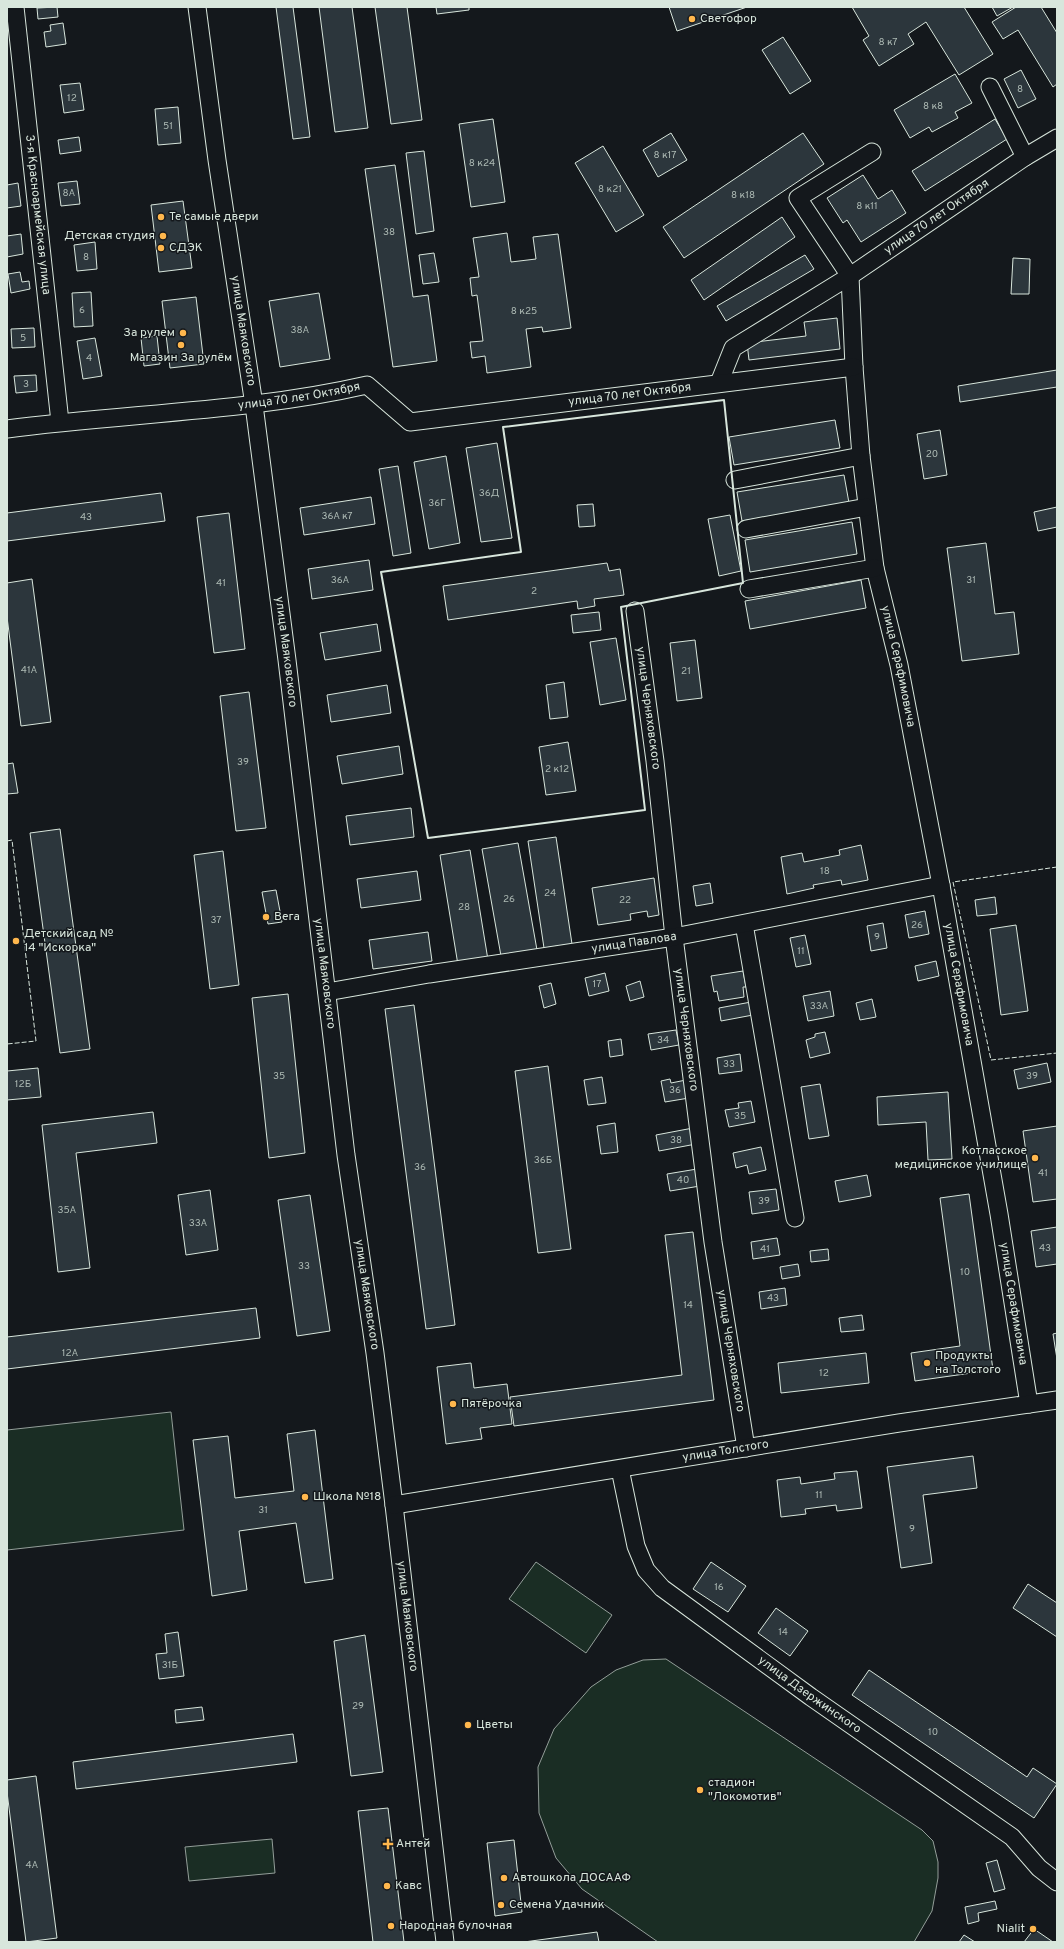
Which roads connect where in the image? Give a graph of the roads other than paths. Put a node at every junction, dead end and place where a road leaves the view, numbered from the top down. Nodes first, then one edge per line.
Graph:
1 (15, 7) edge
2 (197, 7) edge
3 (990, 87) dead end
4 (1057, 138) edge
5 (872, 152) dead end
6 (1025, 157) junction
7 (850, 276) junction
8 (854, 367) junction
9 (719, 383) junction
10 (254, 405) junction
11 (60, 422) junction
12 (7, 429) edge
13 (862, 456) junction
14 (735, 480) dead end
15 (867, 508) junction
16 (746, 529) dead end
17 (875, 568) junction
18 (749, 589) dead end
19 (635, 611) dead end
20 (941, 885) junction
21 (744, 924) junction
22 (674, 938) junction
23 (326, 992) junction
24 (795, 1218) dead end
25 (1057, 1400) edge
26 (1029, 1404) junction
27 (746, 1448) junction
28 (620, 1469) junction
29 (394, 1505) junction
30 (1057, 1882) edge
31 (444, 1942) edge

1 - 11 street, 3-я Красноармейская улица
2 - 10 street, улица Маяковского
3 - 6 street
4 - 6 street, улица 70 лет Октября
5 - 7 street
6 - 7 street, улица 70 лет Октября
7 - 8 street, улица Серафимовича
7 - 9 street, улица 70 лет Октября
8 - 9 street, улица 70 лет Октября
8 - 13 street, улица Серафимовича
9 - 10 street, улица 70 лет Октября
10 - 11 street, улица 70 лет Октября
10 - 23 street, улица Маяковского
11 - 12 street, улица 70 лет Октября
13 - 14 street
13 - 15 street, улица Серафимовича
15 - 16 street
15 - 17 street, улица Серафимовича
17 - 18 street
17 - 20 street, улица Серафимовича
19 - 22 street, улица Черняховского
20 - 21 street, улица Павлова
20 - 26 street, улица Серафимовича
21 - 22 street, улица Павлова
21 - 24 street
22 - 23 street, улица Павлова
22 - 27 street, улица Черняховского
23 - 29 street, улица Маяковского
25 - 26 street, улица Толстого
26 - 27 street, улица Толстого
27 - 28 street, улица Толстого
28 - 29 street, улица Толстого
28 - 30 street, улица Дзержинского
29 - 31 street, улица Маяковского

